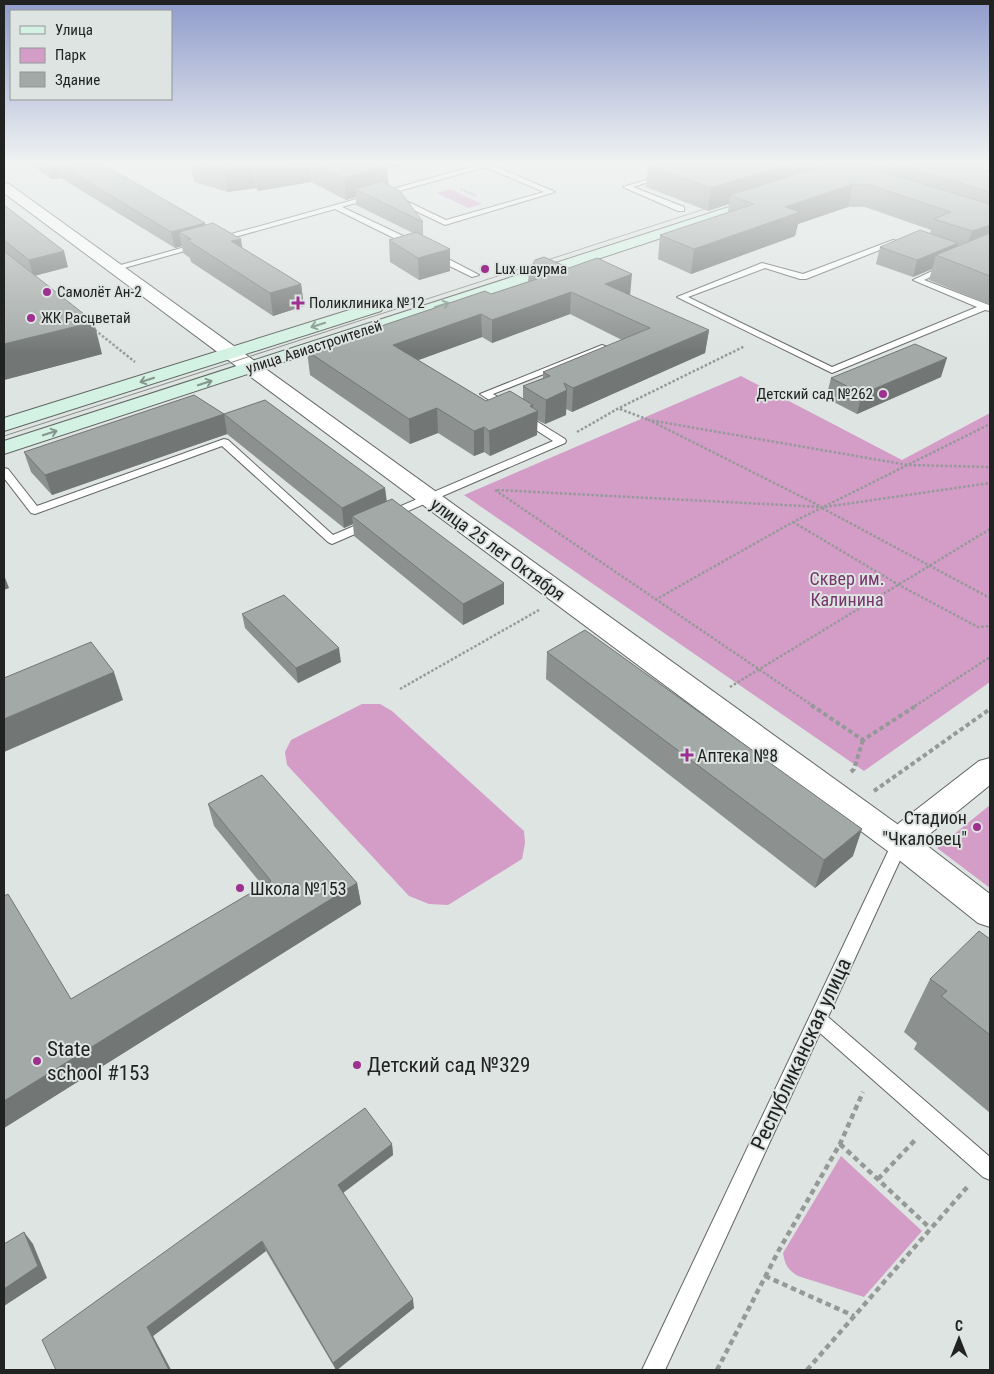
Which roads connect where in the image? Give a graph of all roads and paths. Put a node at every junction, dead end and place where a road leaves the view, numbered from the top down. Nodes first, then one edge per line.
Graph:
1 (53, 225) edge
2 (267, 225) edge
3 (374, 225) edge
4 (686, 225) edge
5 (904, 238) edge
6 (957, 263) edge
7 (114, 268) junction
8 (493, 269) dead end
9 (475, 275) junction
10 (456, 281) dead end
11 (390, 302) dead end
12 (988, 308) edge
13 (92, 329) dead end
14 (762, 337) junction
15 (604, 348) edge
16 (232, 353) junction
17 (140, 365) dead end
18 (251, 367) junction
19 (619, 408) junction
20 (649, 420) junction
21 (990, 424) edge
22 (4, 425) edge
23 (561, 441) junction
24 (4, 448) edge
25 (908, 465) junction
26 (990, 467) edge
27 (4, 471) edge
28 (990, 483) edge
29 (428, 497) junction
30 (822, 507) junction
31 (793, 522) junction
32 (990, 529) edge
33 (930, 566) junction
34 (899, 585) junction
35 (990, 598) edge
36 (655, 600) junction
37 (546, 606) dead end
38 (990, 626) edge
39 (990, 657) edge
40 (758, 670) junction
41 (400, 689) dead end
42 (722, 691) dead end
43 (990, 709) edge
44 (863, 740) junction
45 (990, 769) edge
46 (845, 778) dead end
47 (868, 795) dead end
48 (900, 842) junction
49 (990, 913) edge
50 (817, 1019) junction
51 (862, 1095) dead end
52 (916, 1139) dead end
53 (840, 1144) junction
54 (990, 1170) edge
55 (878, 1179) junction
56 (967, 1187) dead end
57 (930, 1228) junction
58 (766, 1276) junction
59 (854, 1316) junction
60 (653, 1370) edge
61 (717, 1370) edge
62 (807, 1370) edge

1 - 7 street, улица 25 лет Октября
2 - 7 lane
3 - 9 lane
18 -> 4 main road, улица Авиастроителей
5 - 14 lane
6 - 12 lane
7 - 16 street, улица 25 лет Октября
8 - 9 main road
9 - 10 main road
11 -> 16 main road, улица Авиастроителей
12 - 14 lane
13 - 17 path
14 - 19 path
15 - 23 lane
16 - 18 street, улица 25 лет Октября
16 -> 22 main road, улица Авиастроителей
24 -> 18 main road, улица Авиастроителей
18 - 29 street, улица 25 лет Октября
19 - 20 path
19 - 23 path
20 - 25 path
20 - 30 path
21 - 25 path
23 - 29 lane
25 - 26 path
25 - 30 path
27 - 29 lane
28 - 30 path
29 - 48 street, улица 25 лет Октября
30 - 31 path
30 - 33 path
30 - 36 path
31 - 34 path
31 - 36 path
32 - 33 path
33 - 34 path
33 - 35 path
34 - 38 path
34 - 40 path
36 - 40 path
37 - 41 path
39 - 44 path
40 - 42 path
40 - 44 path
43 - 47 path
44 - 46 path
45 - 48 street, Республиканская улица
48 - 49 street, улица 25 лет Октября
48 - 50 lane, Республиканская улица
50 - 54 lane
50 - 60 lane, Республиканская улица
51 - 53 path
52 - 55 path
53 - 55 path
53 - 58 path
55 - 57 path
56 - 57 path
57 - 59 path
58 - 59 path
58 - 61 path
59 - 62 path

